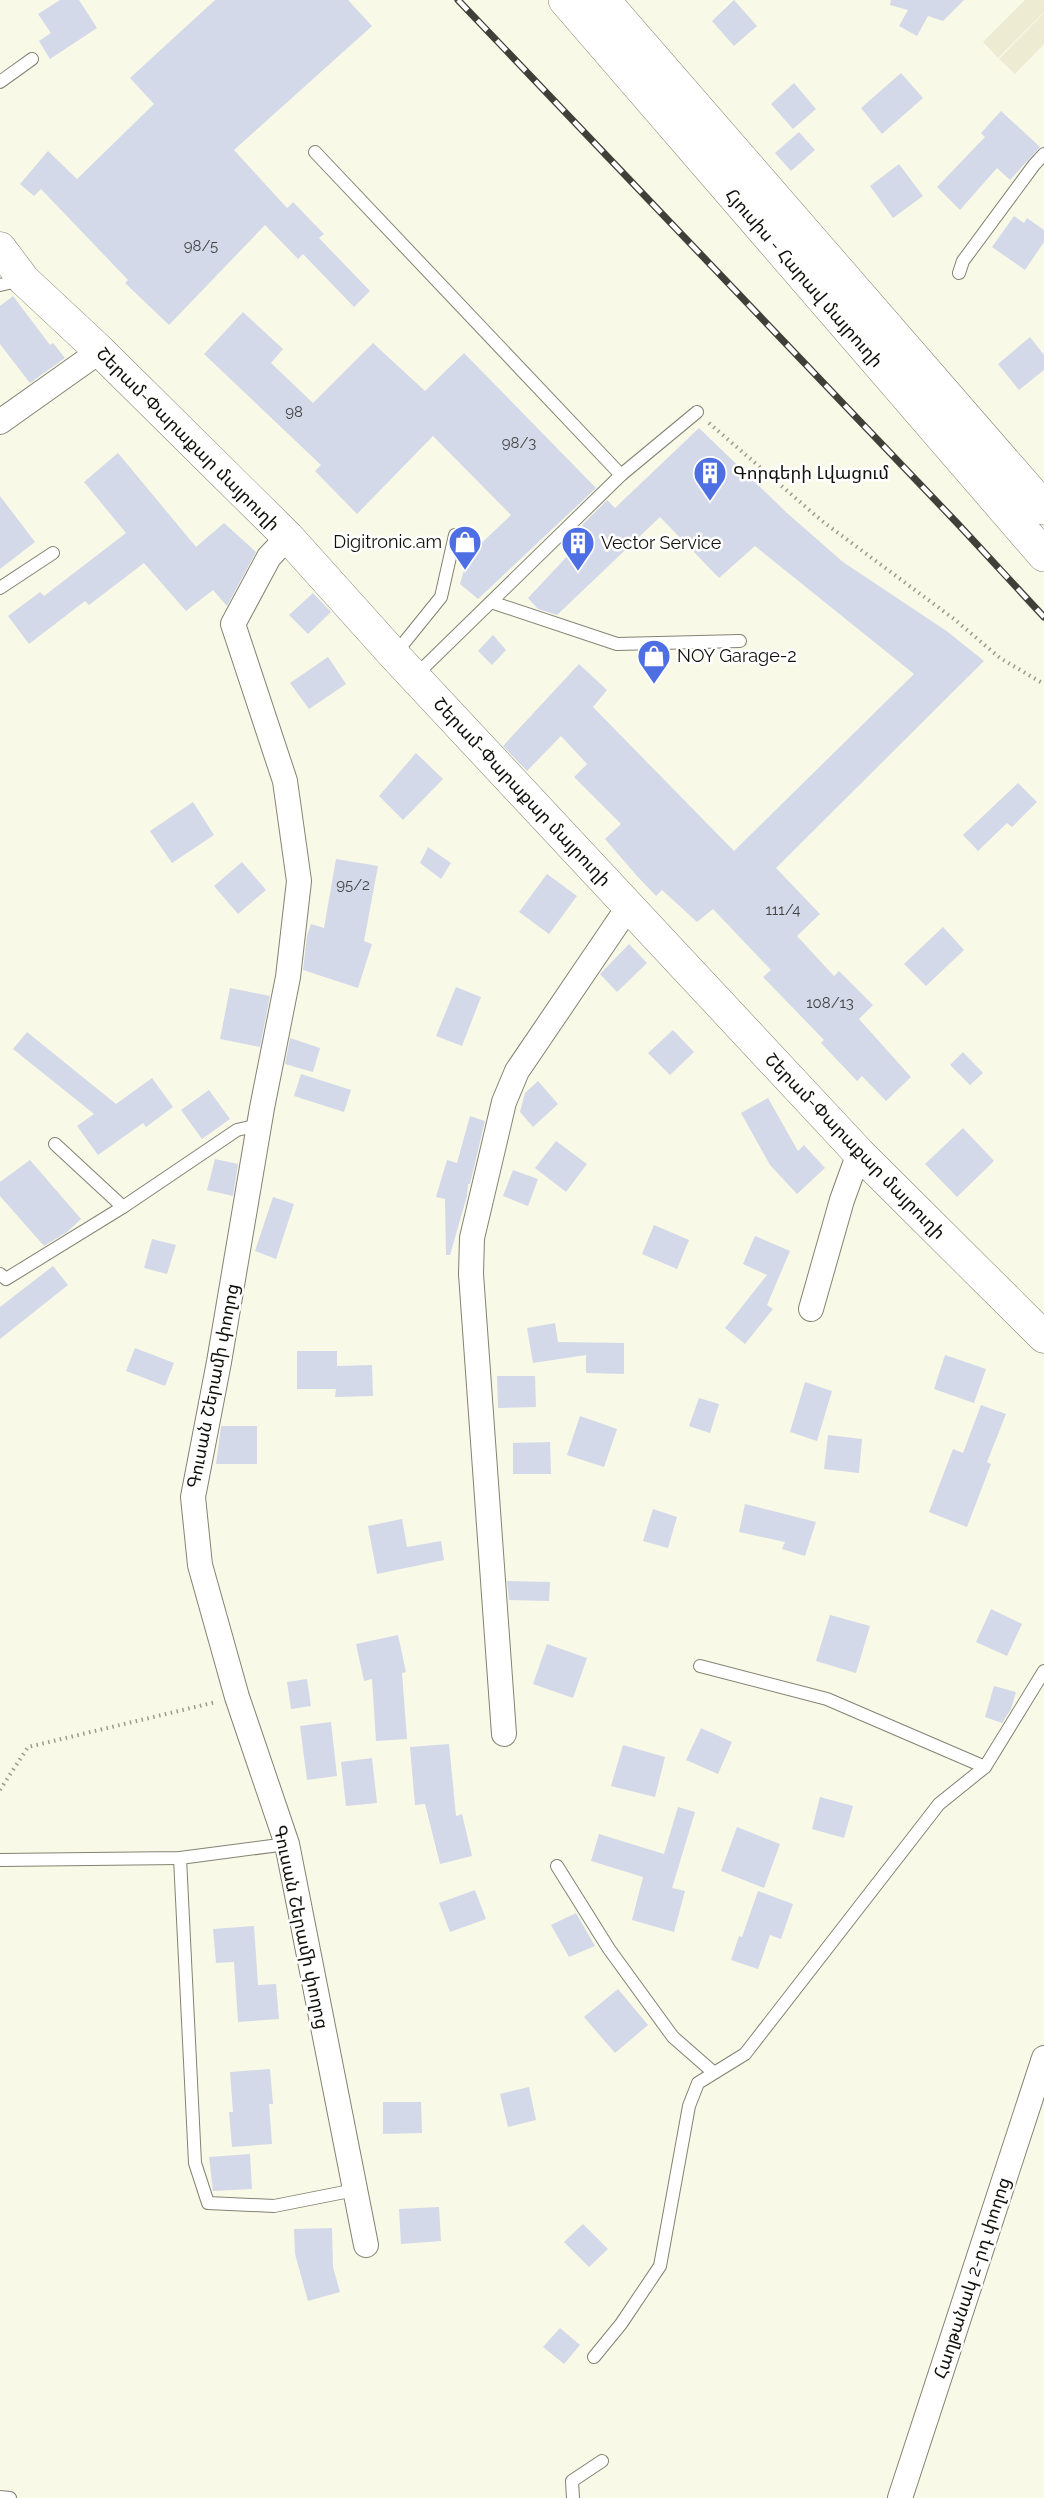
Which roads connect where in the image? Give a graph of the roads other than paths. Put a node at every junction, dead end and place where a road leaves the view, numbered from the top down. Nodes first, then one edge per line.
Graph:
1 (565, 0) edge
2 (603, 0) edge
3 (32, 59) dead end
4 (0, 82) edge
5 (315, 152) dead end
6 (1044, 154) edge
7 (0, 248) edge
8 (959, 273) dead end
9 (12, 283) edge
10 (100, 351) junction
11 (697, 412) road end
12 (0, 422) edge
13 (621, 476) junction
14 (1044, 508) edge
15 (455, 535) dead end
16 (288, 537) junction
17 (53, 553) dead end
18 (1044, 555) edge
19 (0, 588) edge
20 (491, 602) junction
21 (740, 641) dead end
22 (404, 666) junction
23 (629, 906) junction
24 (259, 1125) junction
25 (55, 1144) dead end
26 (859, 1153) junction
27 (123, 1207) junction
28 (0, 1274) edge
29 (811, 1309) dead end
30 (1044, 1337) edge
31 (700, 1666) dead end
32 (1044, 1671) edge
33 (504, 1734) dead end
34 (985, 1767) junction
35 (286, 1844) junction
36 (180, 1858) junction
37 (0, 1860) edge
38 (557, 1866) dead end
39 (1044, 2058) edge
40 (713, 2072) junction
41 (355, 2190) junction
42 (366, 2245) dead end
43 (594, 2357) dead end
44 (602, 2461) dead end
45 (0, 2497) edge
46 (10, 2498) edge
47 (573, 2498) edge
48 (900, 2498) edge

1 - 18 highway, Հյուսիս - Հարավ մայրուղի
2 - 14 highway, Հյուսիս - Հարավ մայրուղի
3 - 4 lane
5 - 13 lane
6 - 8 lane
7 - 9 street, Շերամ-Փարաքար մայրուղի
9 - 10 street, Շերամ-Փարաքար մայրուղի
10 - 12 street
10 - 16 street, Շերամ-Փարաքար մայրուղի
11 - 13 lane
13 - 20 lane
15 - 22 lane
16 - 22 street, Շերամ-Փարաքար մայրուղի
16 - 24 street, Գուսան Շերամի փողոց
17 - 19 lane
20 - 21 lane
20 - 22 lane
22 - 23 street, Շերամ-Փարաքար մայրուղի
23 - 26 street, Շերամ-Փարաքար մայրուղի
23 - 33 street
24 - 27 lane
24 - 35 street, Գուսան Շերամի փողոց
25 - 27 lane
26 - 29 street
26 - 30 street, Շերամ-Փարաքար մայրուղի
27 - 28 lane
31 - 34 lane
32 - 34 lane
34 - 40 lane
35 - 36 lane
35 - 41 street, Գուսան Շերամի փողոց
36 - 37 lane
36 - 41 lane
38 - 40 lane
39 - 48 street, Հաղթանակ 2-րդ փողոց
40 - 43 lane
41 - 42 street, Գուսան Շերամի փողոց
44 - 47 lane
45 - 46 lane

